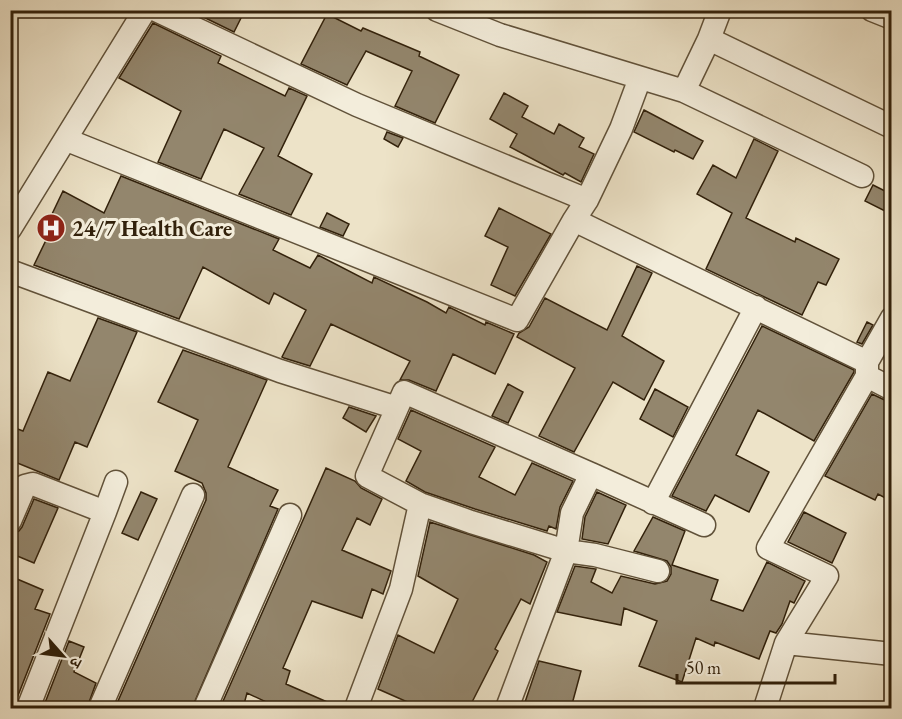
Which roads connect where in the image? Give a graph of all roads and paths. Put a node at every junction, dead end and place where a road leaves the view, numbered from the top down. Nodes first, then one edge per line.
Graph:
1 (145, 10) edge
2 (156, 10) edge
3 (437, 10) edge
4 (720, 10) edge
5 (872, 10) edge
6 (891, 18) edge
7 (710, 39) junction
8 (640, 78) junction
9 (684, 91) junction
10 (891, 127) edge
11 (67, 140) junction
12 (862, 176) dead end
13 (587, 200) junction
14 (574, 220) junction
15 (10, 229) edge
16 (10, 271) edge
17 (756, 307) junction
18 (891, 318) edge
19 (867, 369) junction
20 (891, 389) edge
21 (397, 408) junction
22 (591, 474) junction
23 (116, 482) dead end
24 (193, 495) dead end
25 (653, 503) junction
26 (420, 504) junction
27 (105, 512) junction
28 (290, 514) dead end
29 (10, 521) edge
30 (704, 525) dead end
31 (566, 551) junction
32 (658, 571) dead end
33 (786, 643) junction
34 (891, 654) edge
35 (28, 708) edge
36 (100, 708) edge
37 (205, 708) edge
38 (356, 708) edge
39 (507, 708) edge
40 (765, 708) edge

1 - 11 street
2 - 13 street
3 - 8 street
4 - 7 street
5 - 6 street
7 - 9 street
7 - 10 street
8 - 9 street
8 - 13 street
9 - 12 street
11 - 14 street
11 - 15 street
13 - 14 street
14 - 17 street
16 - 21 street
17 - 19 street
17 - 25 street
18 - 19 street
19 - 20 street
19 - 33 street
21 - 22 street
21 - 26 street
22 - 25 street
22 - 31 street
23 - 27 street
24 - 36 street
25 - 30 street
26 - 31 street
26 - 38 street
27 - 29 street
27 - 35 street
28 - 37 street
31 - 32 street
31 - 39 street
33 - 34 street
33 - 40 street

